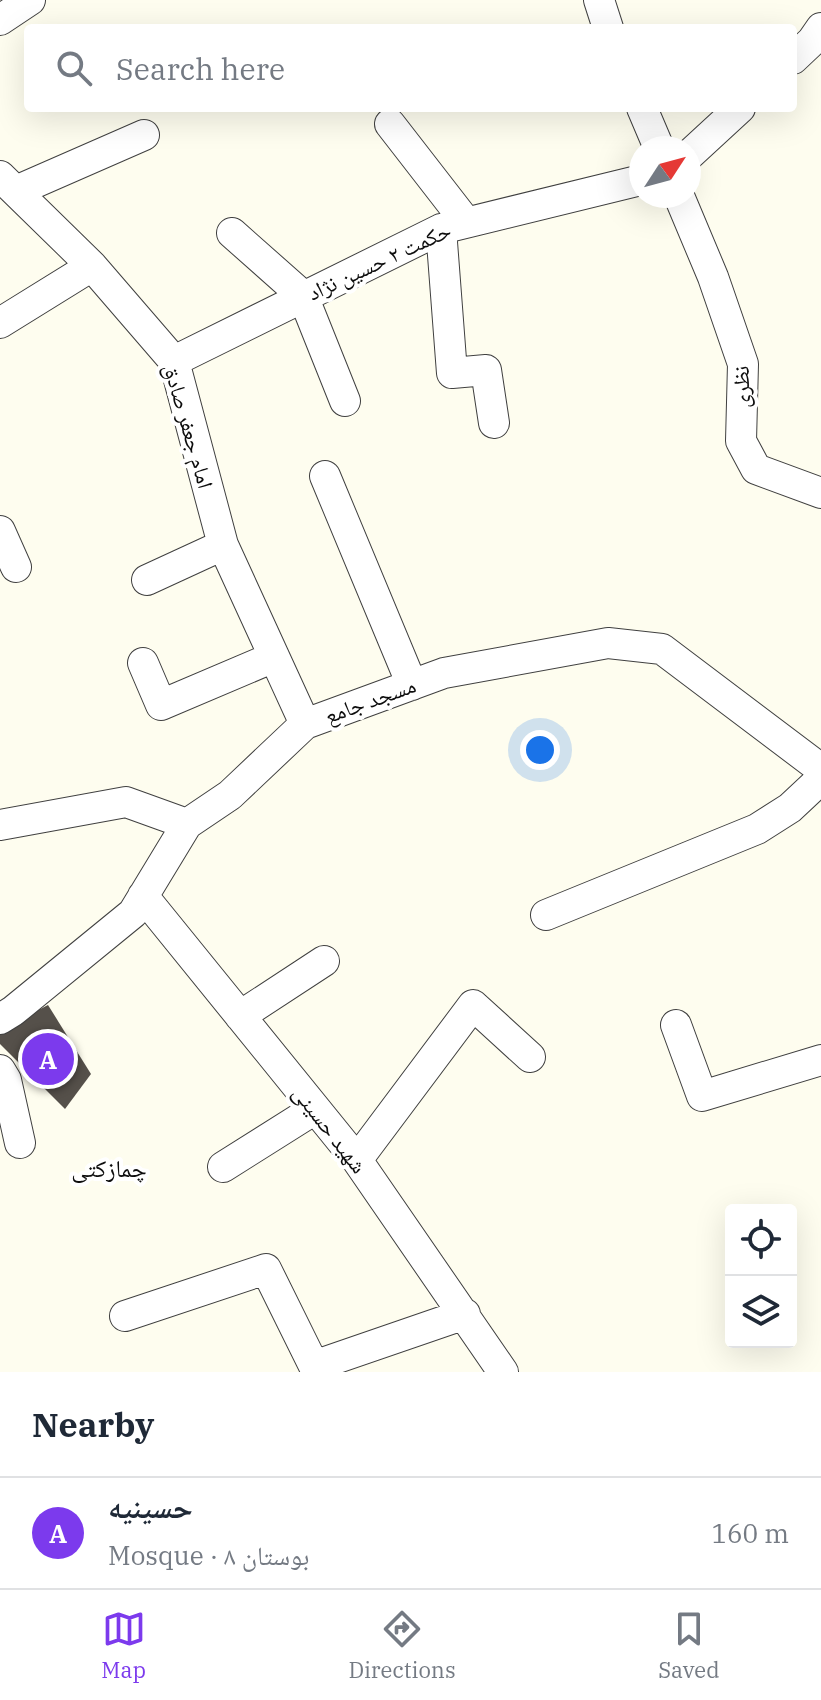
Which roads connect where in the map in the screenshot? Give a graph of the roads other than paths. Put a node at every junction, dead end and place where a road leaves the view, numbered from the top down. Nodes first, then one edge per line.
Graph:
1 (30, 0) edge
2 (599, 0) edge
3 (0, 20) edge
4 (607, 24) edge
5 (644, 112) edge
6 (736, 112) edge
7 (390, 124) dead end
8 (144, 135) dead end
9 (654, 136) edge
10 (701, 144) edge
11 (8, 183) edge
12 (629, 183) edge
13 (684, 208) edge
14 (453, 226) junction
15 (232, 233) dead end
16 (92, 266) junction
17 (303, 296) junction
18 (0, 323) edge
19 (174, 361) junction
20 (345, 401) dead end
21 (494, 423) dead end
22 (325, 476) dead end
23 (821, 493) edge
24 (0, 531) edge
25 (223, 545) junction
26 (16, 567) dead end
27 (147, 580) dead end
28 (274, 657) junction
29 (143, 663) dead end
30 (412, 685) junction
31 (305, 724) junction
32 (821, 769) edge
33 (821, 779) edge
34 (187, 824) junction
35 (0, 825) edge
36 (143, 896) junction
37 (546, 915) dead end
38 (324, 961) dead end
39 (240, 1016) junction
40 (0, 1019) edge
41 (676, 1025) dead end
42 (530, 1057) dead end
43 (821, 1060) edge
44 (0, 1070) edge
45 (315, 1109) junction
46 (20, 1143) dead end
47 (357, 1160) junction
48 (223, 1167) dead end
49 (465, 1314) junction
50 (125, 1316) dead end
51 (503, 1372) edge

1 - 3 street
2 - 4 street
5 - 9 street
6 - 10 street
7 - 14 street
8 - 11 street
11 - 16 street, امام جعفر صادق
12 - 14 street, حکمت ۲ حسین نژاد
13 - 23 street, نظری
14 - 17 street, حکمت ۲ حسین نژاد
14 - 21 street
15 - 17 street
16 - 18 street
16 - 19 street, امام جعفر صادق
17 - 19 street, حکمت ۲ حسین نژاد
17 - 20 street
19 - 25 street, امام جعفر صادق
22 - 30 street
24 - 26 street
25 - 27 street
25 - 28 street, امام جعفر صادق
28 - 29 street
28 - 31 street, امام جعفر صادق
30 - 31 street, مسجد جامع
30 - 32 street, مسجد جامع
31 - 34 street, مسجد جامع
33 - 37 street
34 - 35 street
34 - 36 street, مسجد جامع
36 - 39 street, شهید حسینی
36 - 40 street, مسجد جامع
38 - 39 street
39 - 45 street, شهید حسینی
41 - 43 street
42 - 47 street
44 - 46 street
45 - 47 street, شهید حسینی
45 - 48 street
47 - 49 street, شهید حسینی
49 - 50 street
49 - 51 street, شهید حسینی

